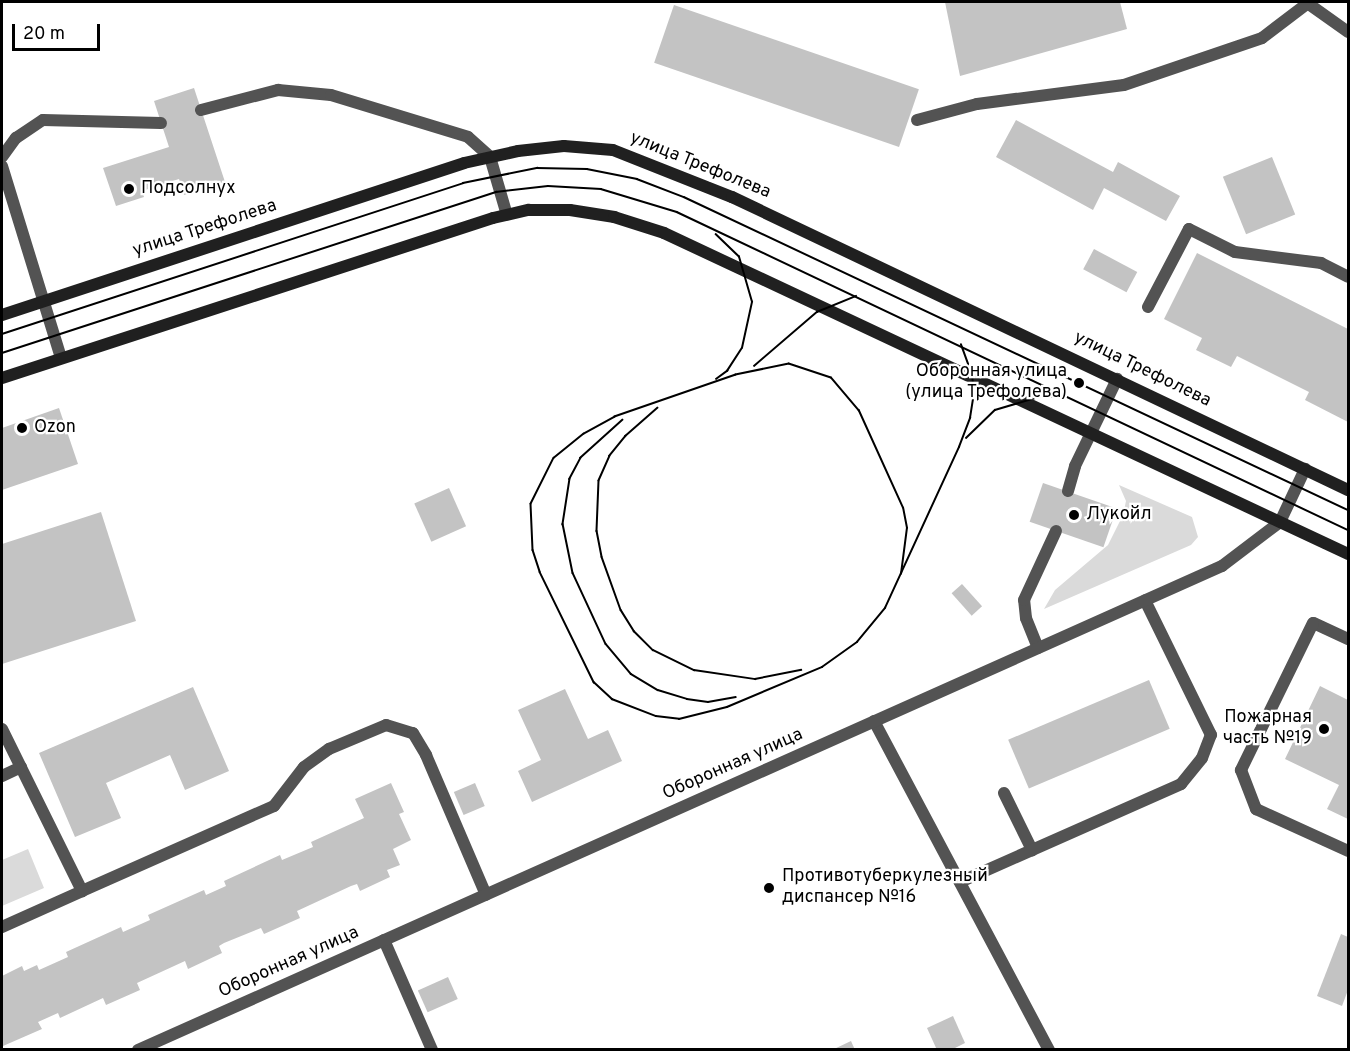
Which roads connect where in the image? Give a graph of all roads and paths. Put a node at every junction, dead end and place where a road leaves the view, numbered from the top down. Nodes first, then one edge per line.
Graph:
1 (1307, 2) edge
2 (1348, 32) edge
3 (201, 110) dead end
4 (917, 120) dead end
5 (161, 123) dead end
6 (490, 157) junction
7 (2, 158) edge
8 (2, 166) edge
9 (507, 215) junction
10 (1348, 277) edge
11 (42, 301) junction
12 (1148, 307) dead end
13 (2, 315) edge
14 (62, 358) junction
15 (2, 378) edge
16 (1117, 379) junction
17 (1090, 433) junction
18 (1305, 469) junction
19 (1348, 490) edge
20 (1068, 491) dead end
21 (1280, 522) junction
22 (1056, 531) dead end
23 (1348, 554) edge
24 (1145, 600) junction
25 (1348, 639) edge
26 (1038, 648) junction
27 (874, 721) junction
28 (2, 729) edge
29 (21, 767) junction
30 (2, 776) edge
31 (1004, 793) dead end
32 (1032, 850) junction
33 (1348, 851) edge
34 (960, 882) junction
35 (82, 891) junction
36 (486, 895) junction
37 (2, 927) edge
38 (384, 940) junction
39 (138, 1050) edge
40 (432, 1050) edge
41 (1049, 1050) edge

1 - 2 street
1 - 4 street
3 - 6 street
5 - 7 street
6 - 9 street
6 - 11 main road, улица Трефолева
6 - 16 main road, улица Трефолева
8 - 11 street
9 - 14 main road
9 - 17 main road
10 - 12 street
11 - 13 main road, улица Трефолева
11 - 14 street
14 - 15 main road
16 - 17 street
16 - 18 main road, улица Трефолева
17 - 20 street
17 - 21 main road
18 - 19 main road, улица Трефолева
18 - 21 street, Оборонная улица
21 - 23 main road
21 - 24 street, Оборонная улица
22 - 26 street
24 - 26 street, Оборонная улица
24 - 32 street
25 - 33 street
26 - 27 street, Оборонная улица
27 - 34 street
27 - 36 street, Оборонная улица
28 - 29 street
29 - 30 street
29 - 35 street
31 - 32 street
32 - 34 street
34 - 41 street
35 - 36 street
35 - 37 street
36 - 38 street, Оборонная улица
38 - 39 street, Оборонная улица
38 - 40 street

